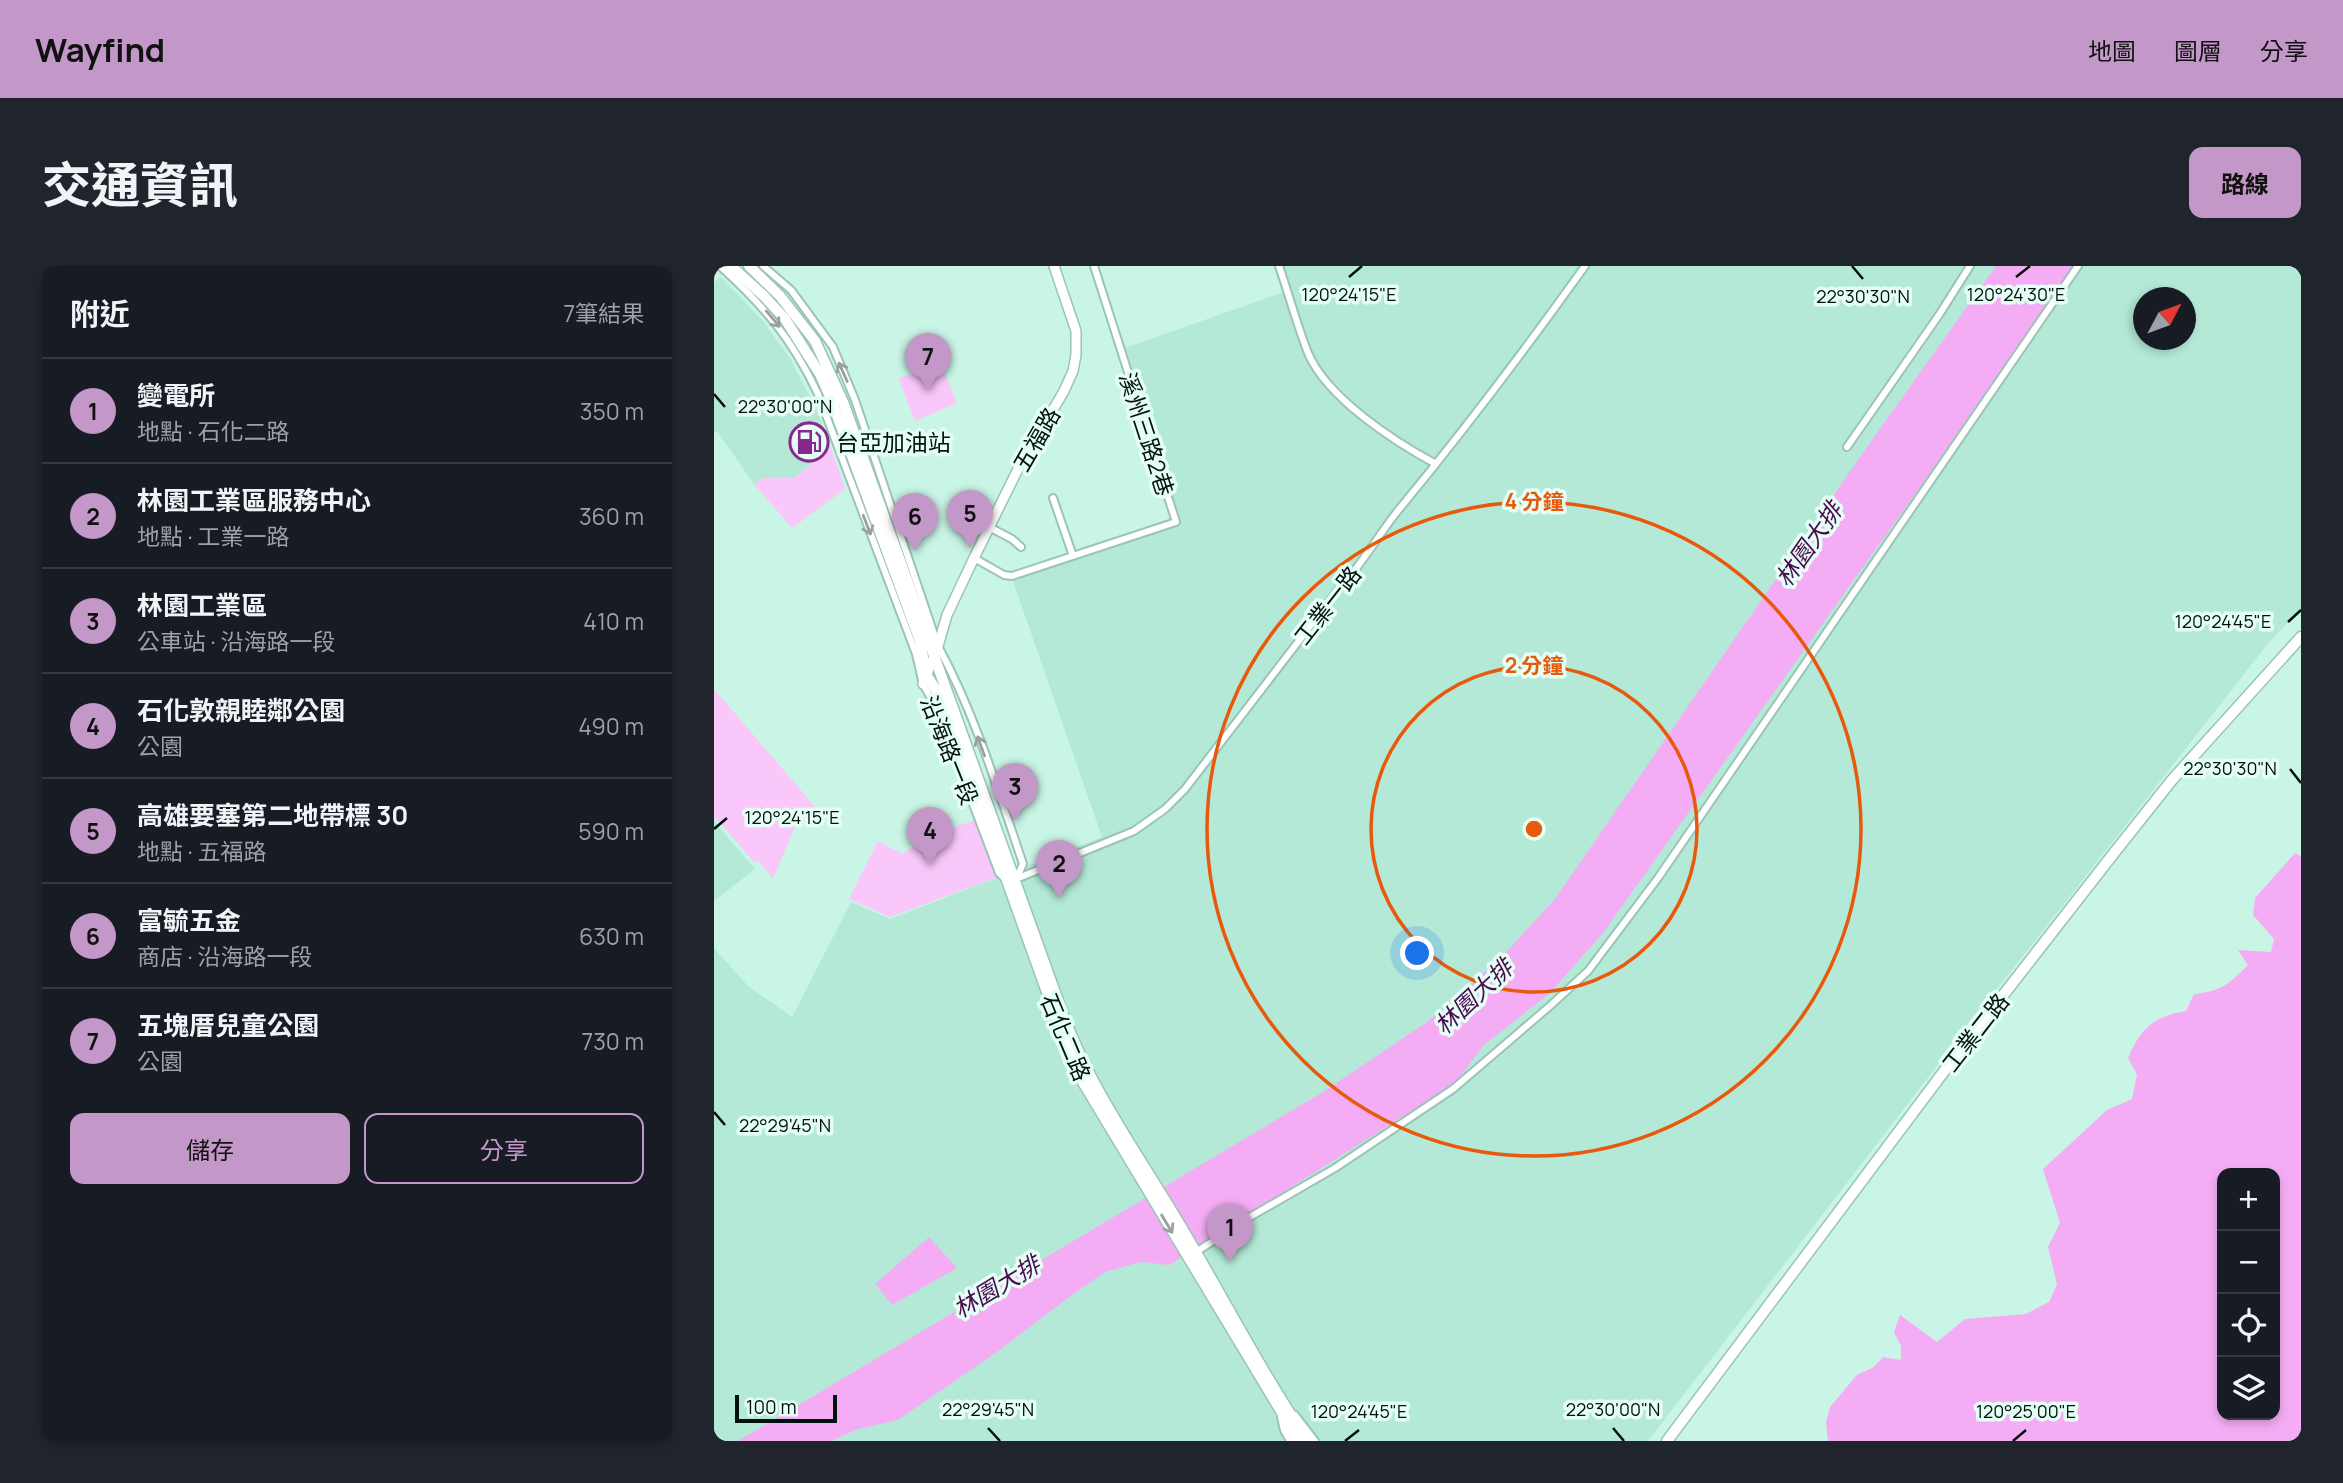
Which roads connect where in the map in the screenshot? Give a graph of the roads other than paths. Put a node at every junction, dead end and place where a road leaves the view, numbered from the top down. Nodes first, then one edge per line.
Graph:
1 (749, 266) edge
2 (764, 266) edge
3 (1055, 266) edge
4 (1094, 266) edge
5 (1279, 266) edge
6 (1585, 266) edge
7 (1970, 266) edge
8 (2078, 266) edge
9 (726, 268) edge
10 (1847, 447) dead end
11 (1436, 464) junction
12 (1053, 499) dead end
13 (989, 527) junction
14 (1021, 547) dead end
15 (1073, 556) junction
16 (974, 558) junction
17 (2301, 637) edge
18 (936, 651) junction
19 (925, 680) junction
20 (1012, 881) junction
21 (1196, 1259) junction
22 (1281, 1407) junction
23 (1290, 1441) edge
24 (1299, 1441) edge
25 (1308, 1441) edge
26 (1315, 1441) edge
27 (1667, 1441) edge

1 - 18 main road, 沿海路一段
18 -> 2 street, 沿海路一段
3 - 13 street, 五福路
4 - 15 street, 溪州三路2巷
5 - 11 street
6 - 11 street, 工業一路
7 - 10 street
8 - 21 street
9 -> 19 main road, 沿海路一段
11 - 20 street, 工業一路
12 - 15 street
13 - 14 street
13 - 16 street, 五福路
15 - 16 street
16 - 18 street, 五福路
17 - 27 main road, 工業二路
18 - 19 street, 五福路
20 -> 18 main road, 沿海路一段
19 - 20 main road, 沿海路一段
20 - 21 main road, 石化二路
21 - 22 main road
22 - 23 street
22 - 24 main road
22 - 25 main road
22 - 26 street

